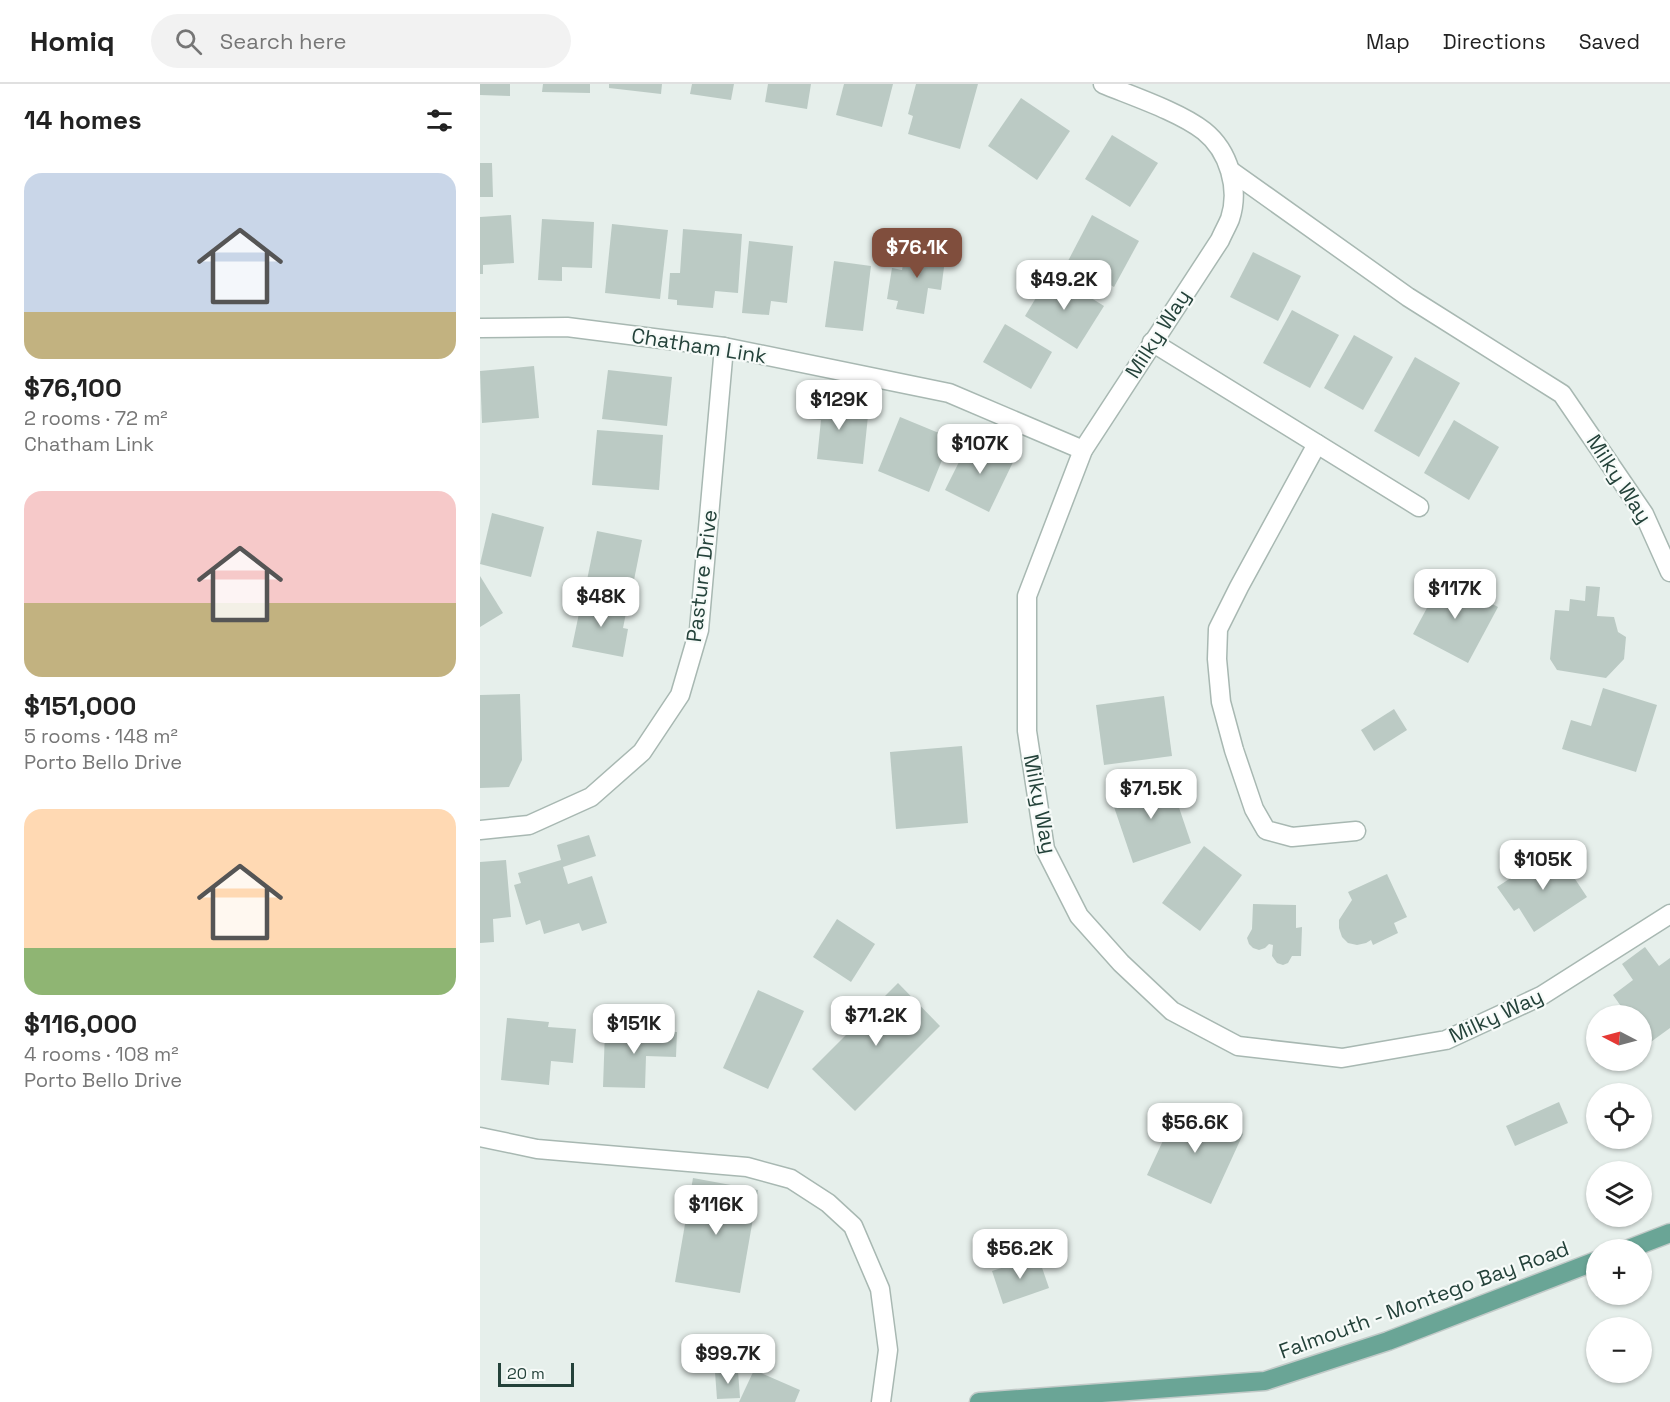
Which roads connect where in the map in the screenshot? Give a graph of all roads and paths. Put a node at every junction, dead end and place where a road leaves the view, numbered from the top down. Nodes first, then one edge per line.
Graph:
1 (1103, 84) edge
2 (1231, 171) junction
3 (480, 328) edge
4 (1152, 342) junction
5 (724, 346) junction
6 (1317, 444) junction
7 (1083, 450) junction
8 (1419, 507) dead end
9 (1670, 572) edge
10 (480, 830) edge
11 (1356, 831) dead end
12 (1670, 914) edge
13 (480, 1137) edge
14 (1670, 1233) edge
15 (1652, 1240) edge
16 (1586, 1265) edge
17 (881, 1402) edge
18 (979, 1402) edge

1 - 2 street, Milky Way
2 - 4 street, Milky Way
2 - 9 street, Milky Way
3 - 5 street, Chatham Link
4 - 6 street
4 - 7 street, Milky Way
5 - 7 street, Chatham Link
5 - 10 street, Pasture Drive
6 - 8 street
6 - 11 street
7 - 12 street, Milky Way
13 - 17 street
14 - 15 main road
16 - 18 main road, Falmouth - Montego Bay Road

